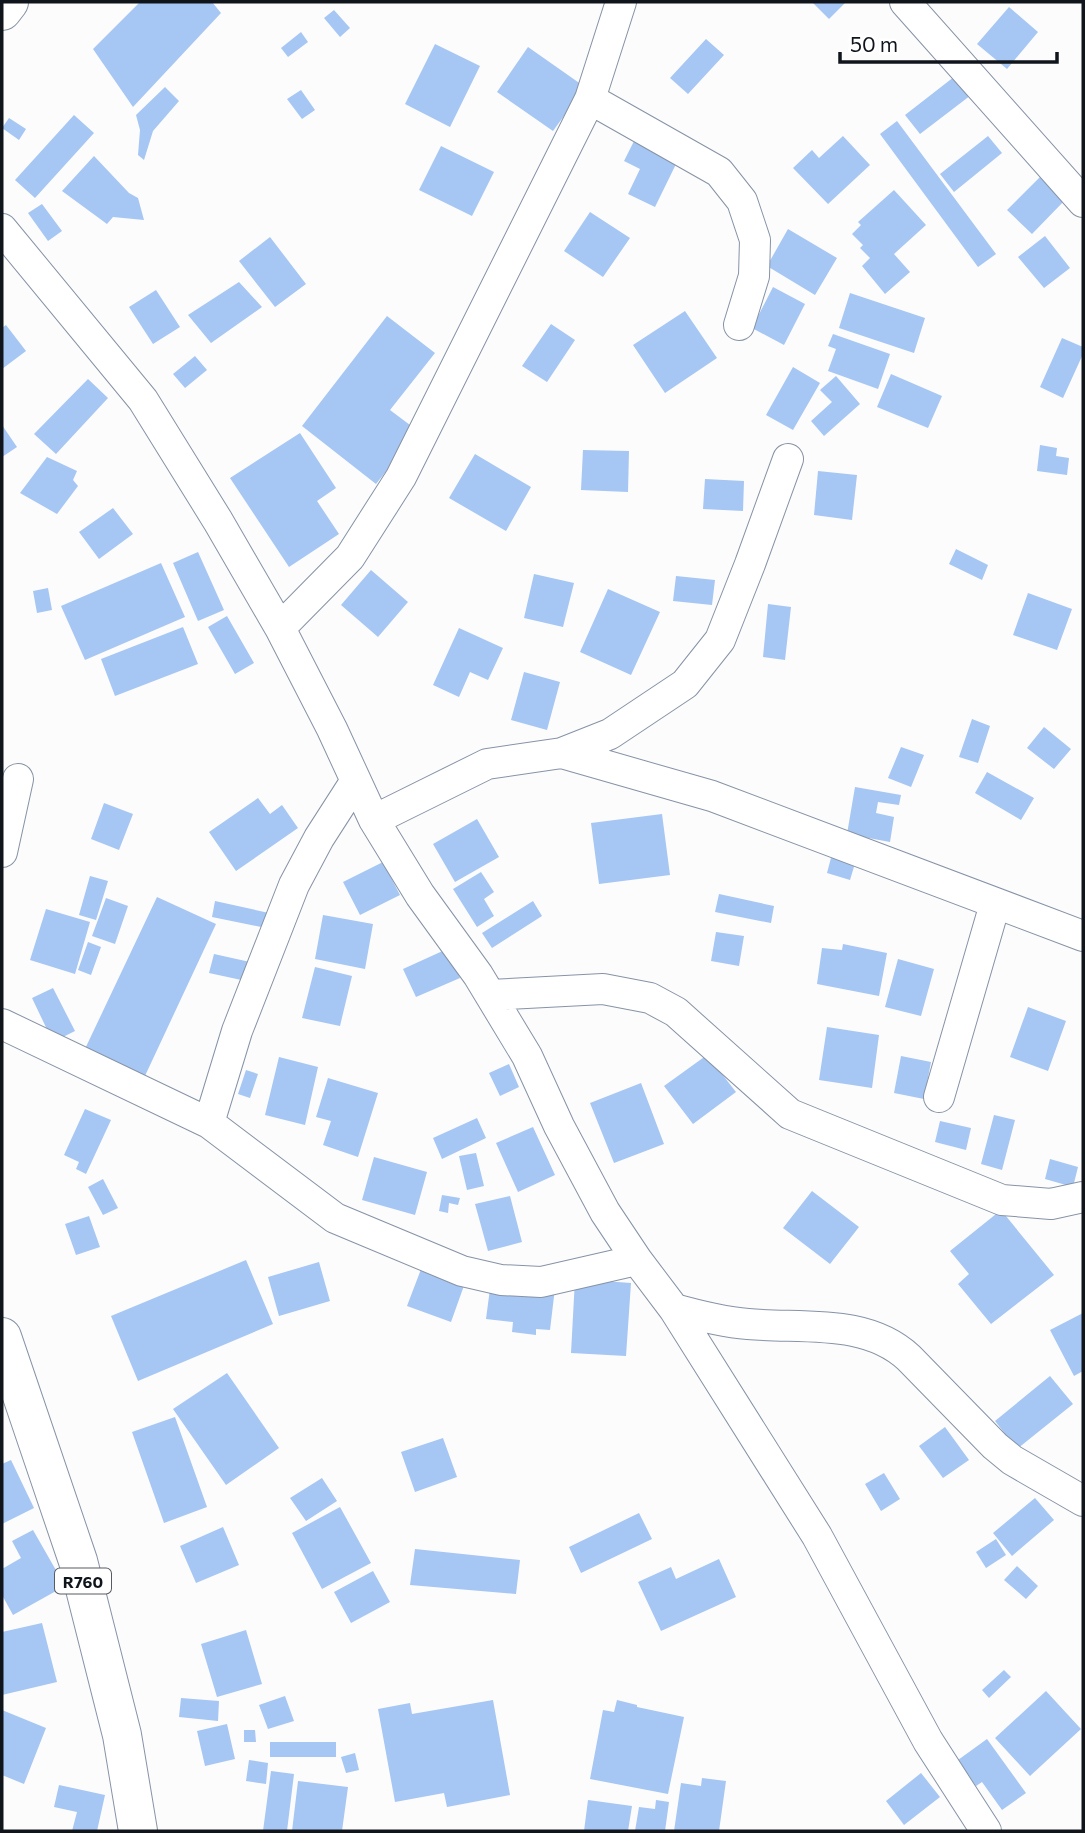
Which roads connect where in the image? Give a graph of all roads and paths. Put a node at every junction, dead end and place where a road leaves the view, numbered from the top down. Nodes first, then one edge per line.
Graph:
1 (9, 2) edge
2 (621, 2) edge
3 (905, 2) edge
4 (2, 11) edge
5 (590, 99) junction
6 (1083, 202) edge
7 (2, 229) edge
8 (739, 325) dead end
9 (788, 459) dead end
10 (280, 628) junction
11 (562, 753) junction
12 (19, 779) dead end
13 (355, 782) junction
14 (374, 820) junction
15 (2, 852) edge
16 (995, 904) junction
17 (1083, 936) edge
18 (490, 995) junction
19 (2, 1024) edge
20 (939, 1097) dead end
21 (209, 1123) junction
22 (1083, 1197) edge
23 (637, 1260) junction
24 (674, 1309) junction
25 (2, 1337) edge
26 (1083, 1501) edge
27 (138, 1831) edge
28 (986, 1831) edge

1 - 4 main road
2 - 5 street
3 - 6 street
5 - 8 street
5 - 10 street
7 - 10 street
9 - 11 street
10 - 13 street
11 - 14 street
11 - 16 street
12 - 15 street
13 - 14 street
13 - 21 street
14 - 18 street
16 - 17 street
16 - 20 street
18 - 22 street
18 - 23 street
19 - 21 street
21 - 23 street
23 - 24 street
24 - 26 street
24 - 28 street
25 - 27 main road, R760

